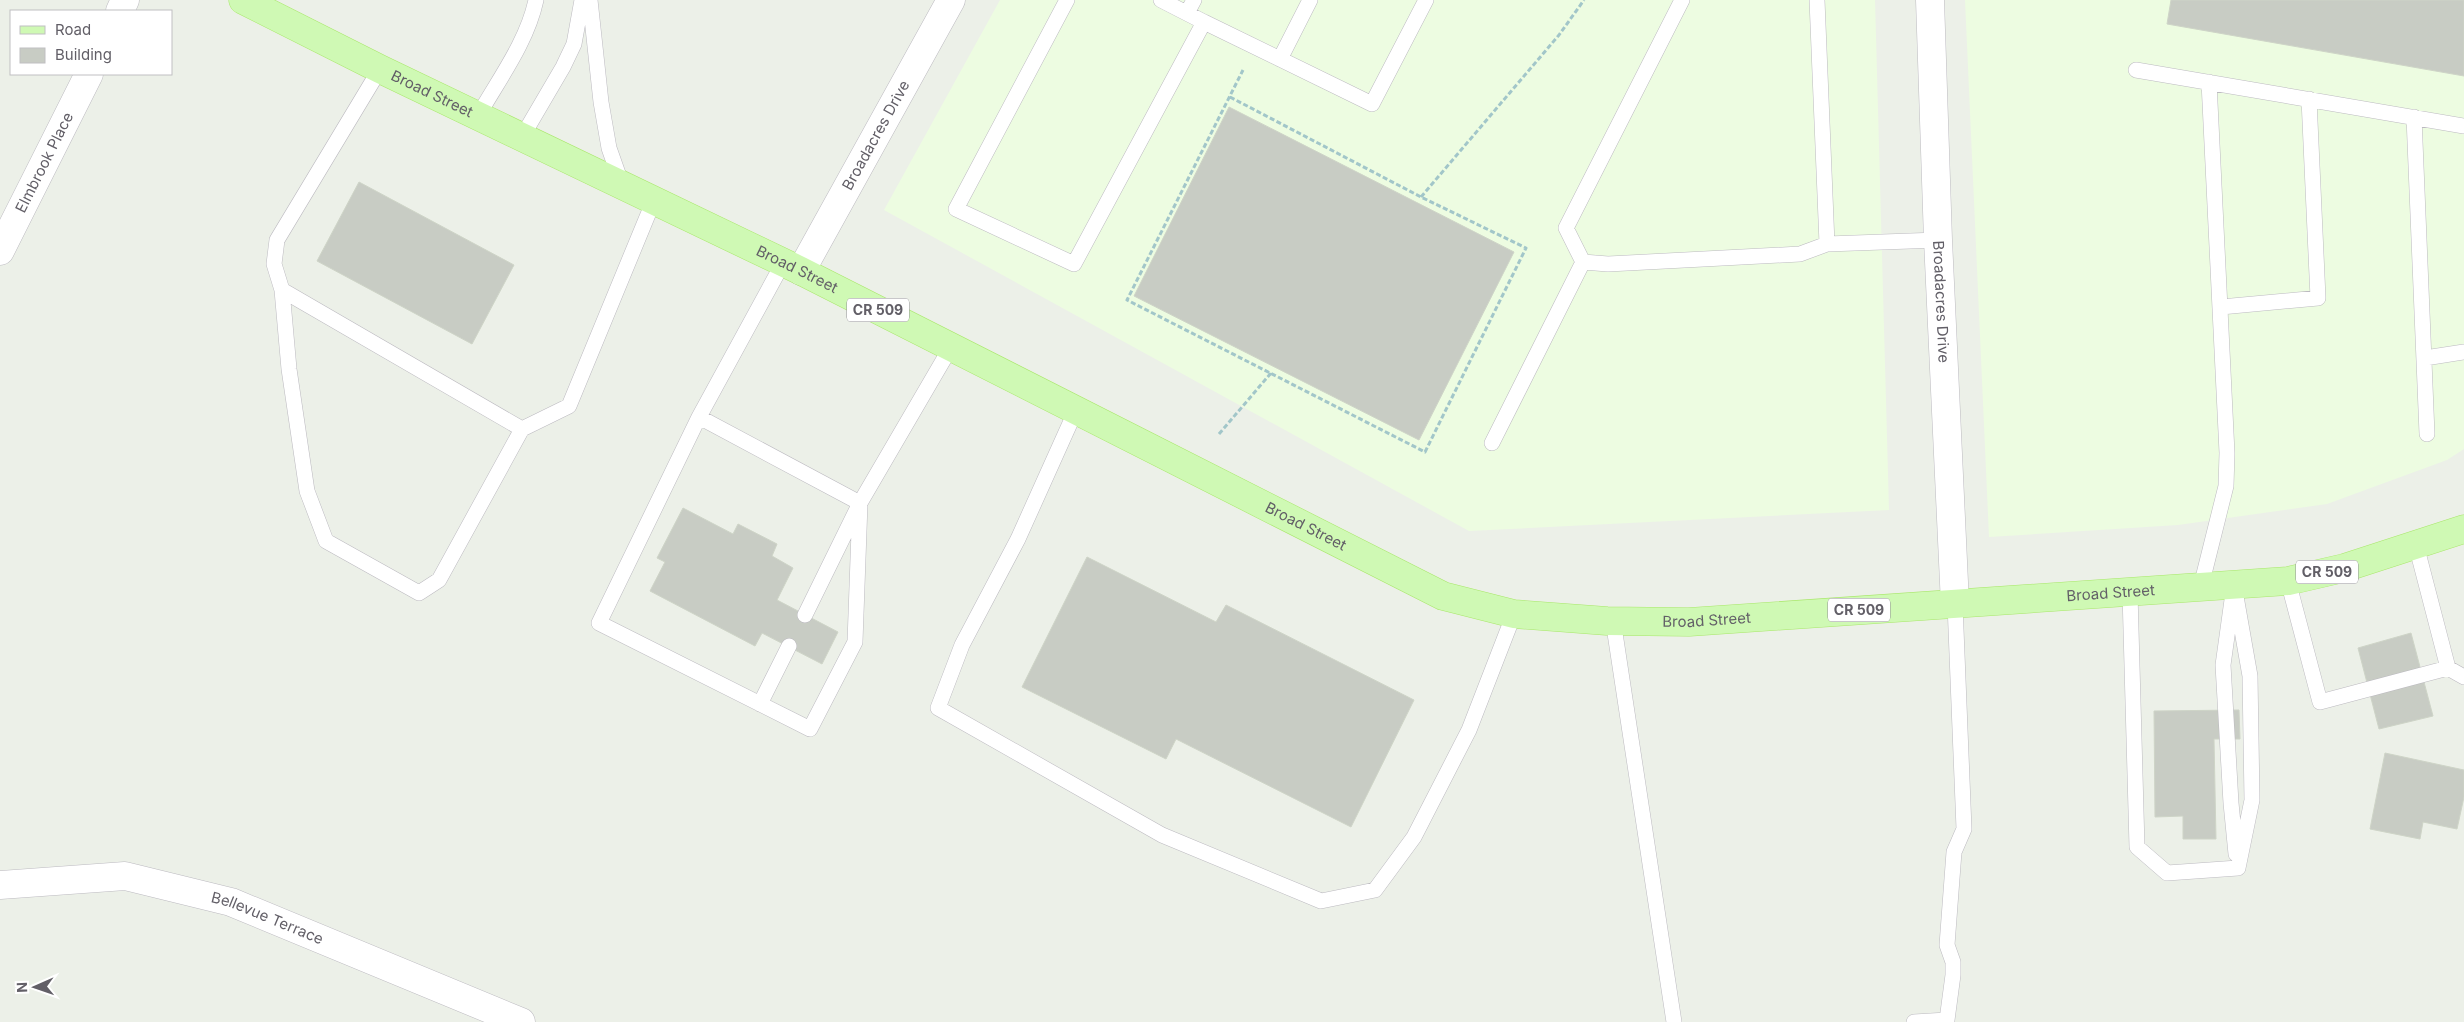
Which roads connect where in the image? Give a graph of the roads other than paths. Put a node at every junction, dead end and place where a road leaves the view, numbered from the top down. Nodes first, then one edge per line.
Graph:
1 (243, 0) edge
2 (536, 0) edge
3 (582, 0) edge
4 (590, 0) edge
5 (952, 0) edge
6 (1068, 0) edge
7 (1161, 0) edge
8 (1310, 0) edge
9 (1426, 0) edge
10 (1682, 0) edge
11 (1818, 0) edge
12 (1930, 0) edge
13 (1191, 7) edge
14 (1204, 22) junction
15 (1280, 60) junction
16 (380, 69) junction
17 (2136, 70) dead end
18 (88, 75) edge
19 (2209, 82) junction
20 (2309, 99) junction
21 (478, 116) junction
22 (2414, 117) junction
23 (2464, 126) edge
24 (522, 137) junction
25 (622, 185) junction
26 (654, 200) junction
27 (1938, 240) junction
28 (1827, 244) junction
29 (0, 251) edge
30 (1583, 262) junction
31 (792, 267) junction
32 (282, 290) junction
33 (2221, 307) junction
34 (951, 347) junction
35 (2464, 352) edge
36 (2424, 358) junction
37 (1076, 410) junction
38 (699, 417) junction
39 (522, 429) junction
40 (2426, 434) dead end
41 (1492, 442) dead end
42 (860, 504) junction
43 (2464, 529) edge
44 (2416, 546) junction
45 (2288, 581) junction
46 (2234, 585) junction
47 (2201, 586) junction
48 (2130, 593) junction
49 (1955, 604) junction
50 (805, 614) dead end
51 (1514, 614) junction
52 (1613, 620) junction
53 (789, 646) dead end
54 (2448, 668) junction
55 (2464, 677) edge
56 (760, 704) junction
57 (2238, 868) junction
58 (0, 885) edge
59 (521, 1022) edge
60 (1674, 1022) edge
61 (1914, 1022) edge

1 - 16 main road, Broad Street / CR 509
2 - 21 lane
3 - 24 lane
4 - 25 lane
5 - 31 street, Broadacres Drive
6 - 14 lane
7 - 13 lane
8 - 15 lane
9 - 15 lane
10 - 30 lane
11 - 28 lane
12 - 27 street, Broadacres Drive
13 - 14 lane
14 - 15 lane
16 - 21 main road, Broad Street / CR 509
16 - 32 lane
17 - 19 lane
18 - 29 street, Elmbrook Place
19 - 20 lane
19 - 33 lane
20 - 22 lane
20 - 33 lane
21 - 24 main road, Broad Street / CR 509
22 - 23 lane
22 - 36 lane
24 - 25 main road, Broad Street / CR 509
25 - 26 main road, Broad Street / CR 509
26 - 31 main road, Broad Street / CR 509
26 - 39 lane
27 - 28 lane
27 - 49 street, Broadacres Drive
28 - 30 lane
30 - 41 lane
31 - 34 main road, Broad Street / CR 509
31 - 38 lane
32 - 39 lane
32 - 39 lane
33 - 47 lane
34 - 37 main road, Broad Street / CR 509
34 - 42 lane
35 - 36 lane
36 - 40 lane
37 - 51 main road, Broad Street / CR 509
37 - 51 lane
38 - 42 lane
38 - 56 lane
42 - 50 lane
42 - 56 lane
43 - 44 main road, Broad Street / CR 509
44 - 45 main road, Broad Street / CR 509
44 - 54 lane
45 - 46 main road, Broad Street / CR 509
45 - 54 lane
46 - 47 main road, Broad Street / CR 509
46 - 57 lane
46 - 57 lane
47 - 48 main road, Broad Street / CR 509
48 - 49 main road, Broad Street / CR 509
48 - 57 lane
49 - 52 main road, Broad Street / CR 509
49 - 61 lane
51 - 52 main road, Broad Street / CR 509
52 - 60 lane
53 - 56 lane
54 - 55 lane
58 - 59 street, Bellevue Terrace

